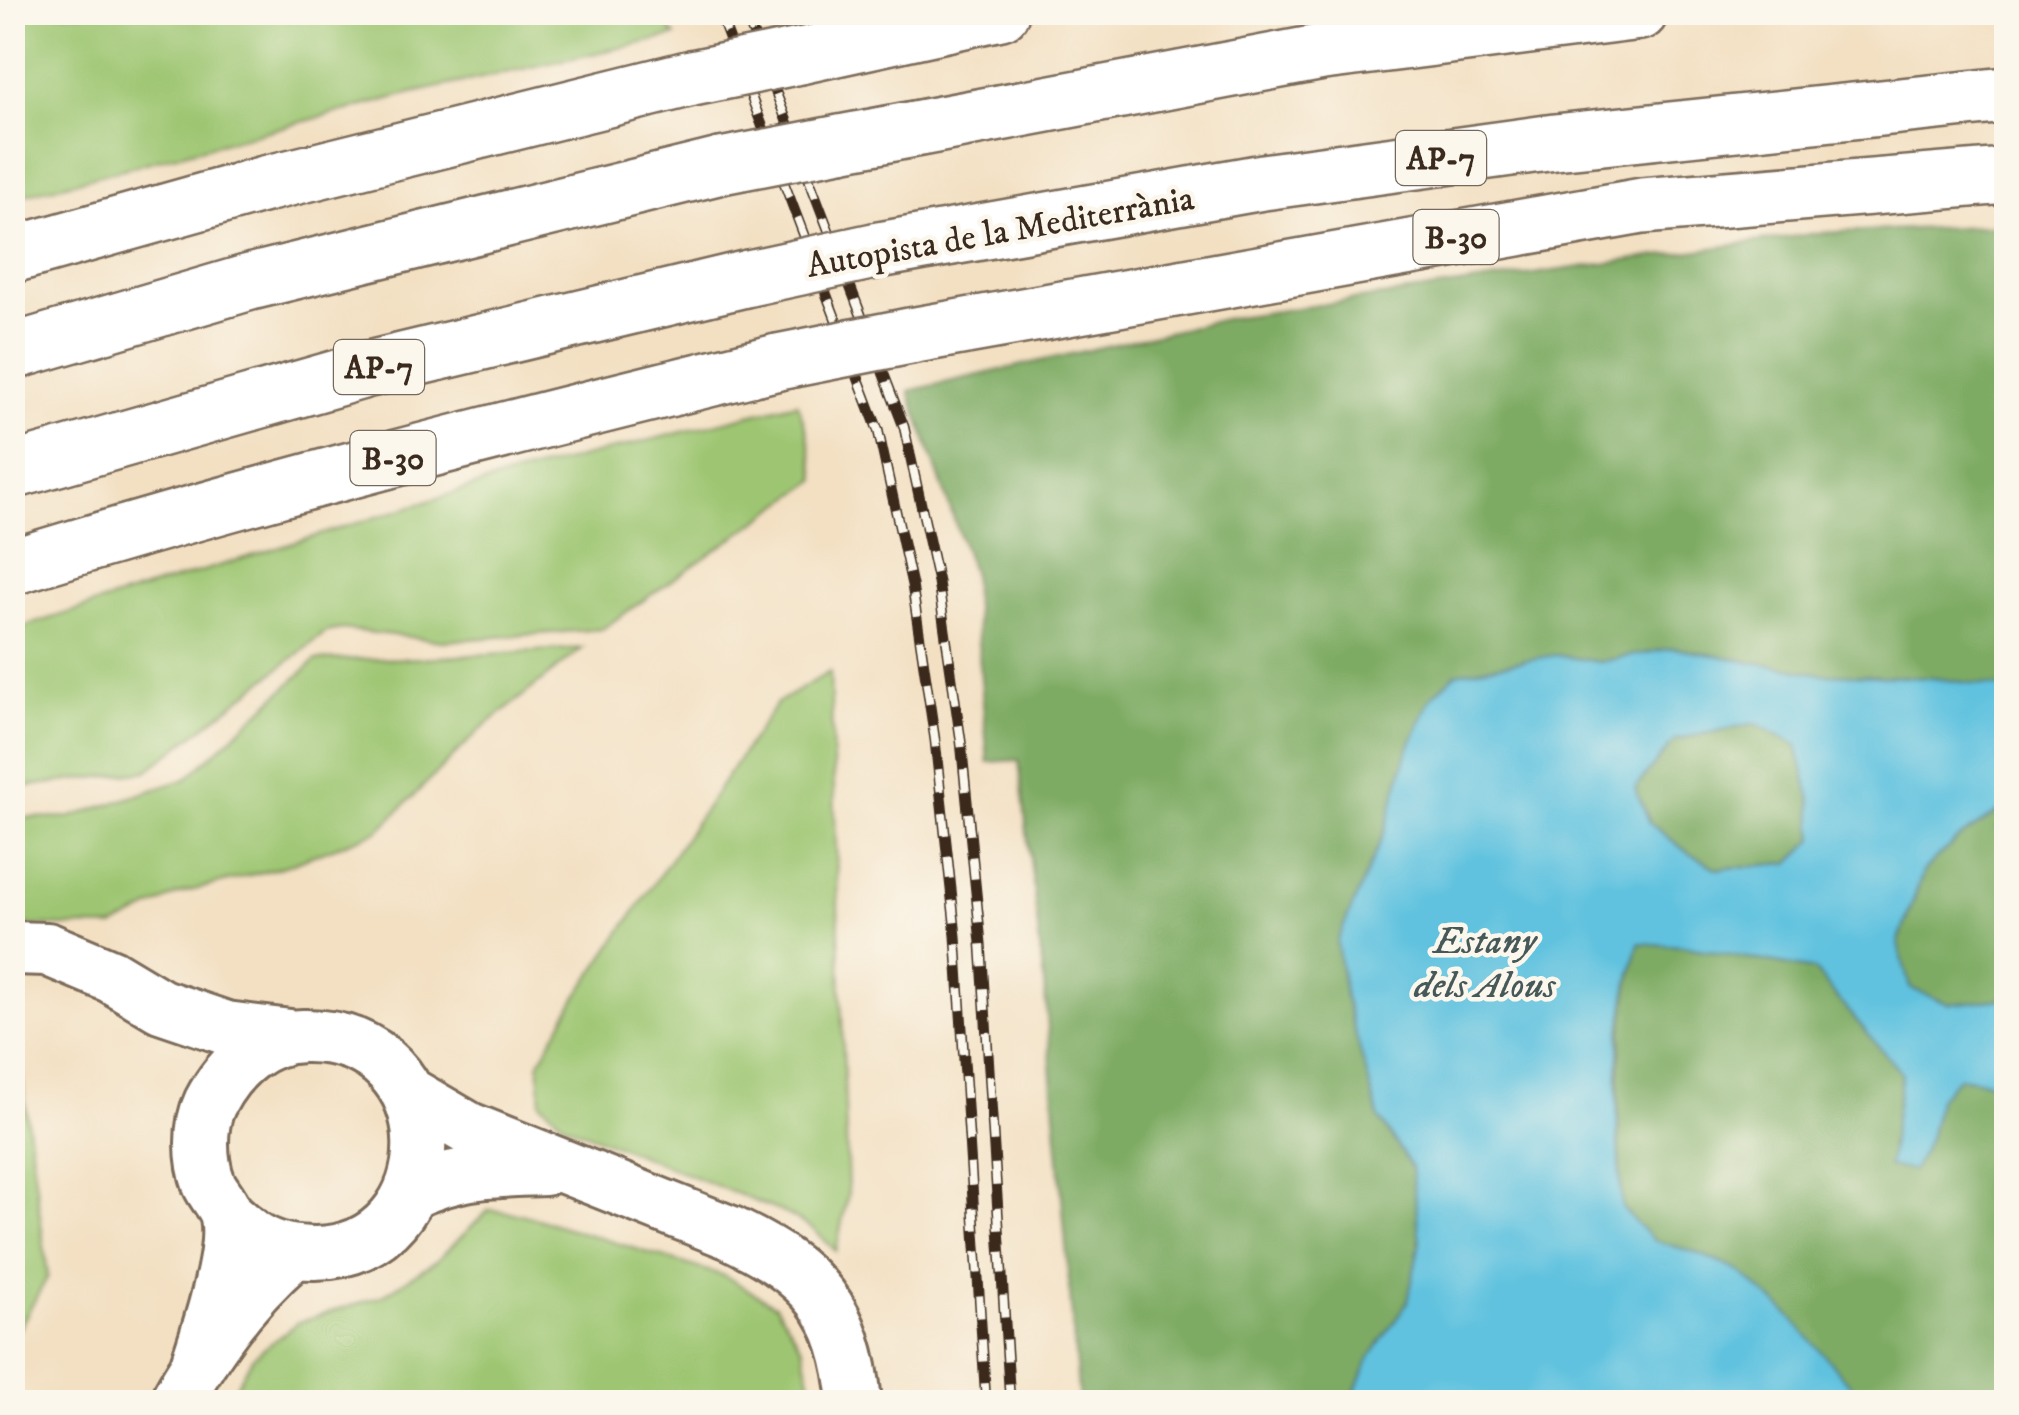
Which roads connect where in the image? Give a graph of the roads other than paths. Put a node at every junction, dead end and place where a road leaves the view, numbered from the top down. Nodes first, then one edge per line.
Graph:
1 (1001, 12) edge
2 (1640, 12) edge
3 (2006, 95) edge
4 (2006, 176) edge
5 (12, 256) edge
6 (12, 352) edge
7 (12, 470) edge
8 (12, 567) edge
9 (12, 948) edge
10 (161, 1006) junction
11 (290, 1036) junction
12 (409, 1094) junction
13 (208, 1108) junction
14 (562, 1169) junction
15 (410, 1193) junction
16 (228, 1216) junction
17 (293, 1253) junction
18 (186, 1384) edge
19 (854, 1402) edge

1 - 5 highway, bridge
2 - 6 highway, bridge
3 - 7 highway, Autopista de la Mediterrània / AP-7, bridge
4 - 8 highway, B-30, bridge
9 - 10 street
10 - 11 street
10 - 13 street
11 - 12 street
11 - 13 street
12 - 14 street
12 - 15 street
13 - 16 street
14 - 15 street
14 - 19 street
15 - 17 street
16 - 17 street
16 - 18 street
17 - 18 street

